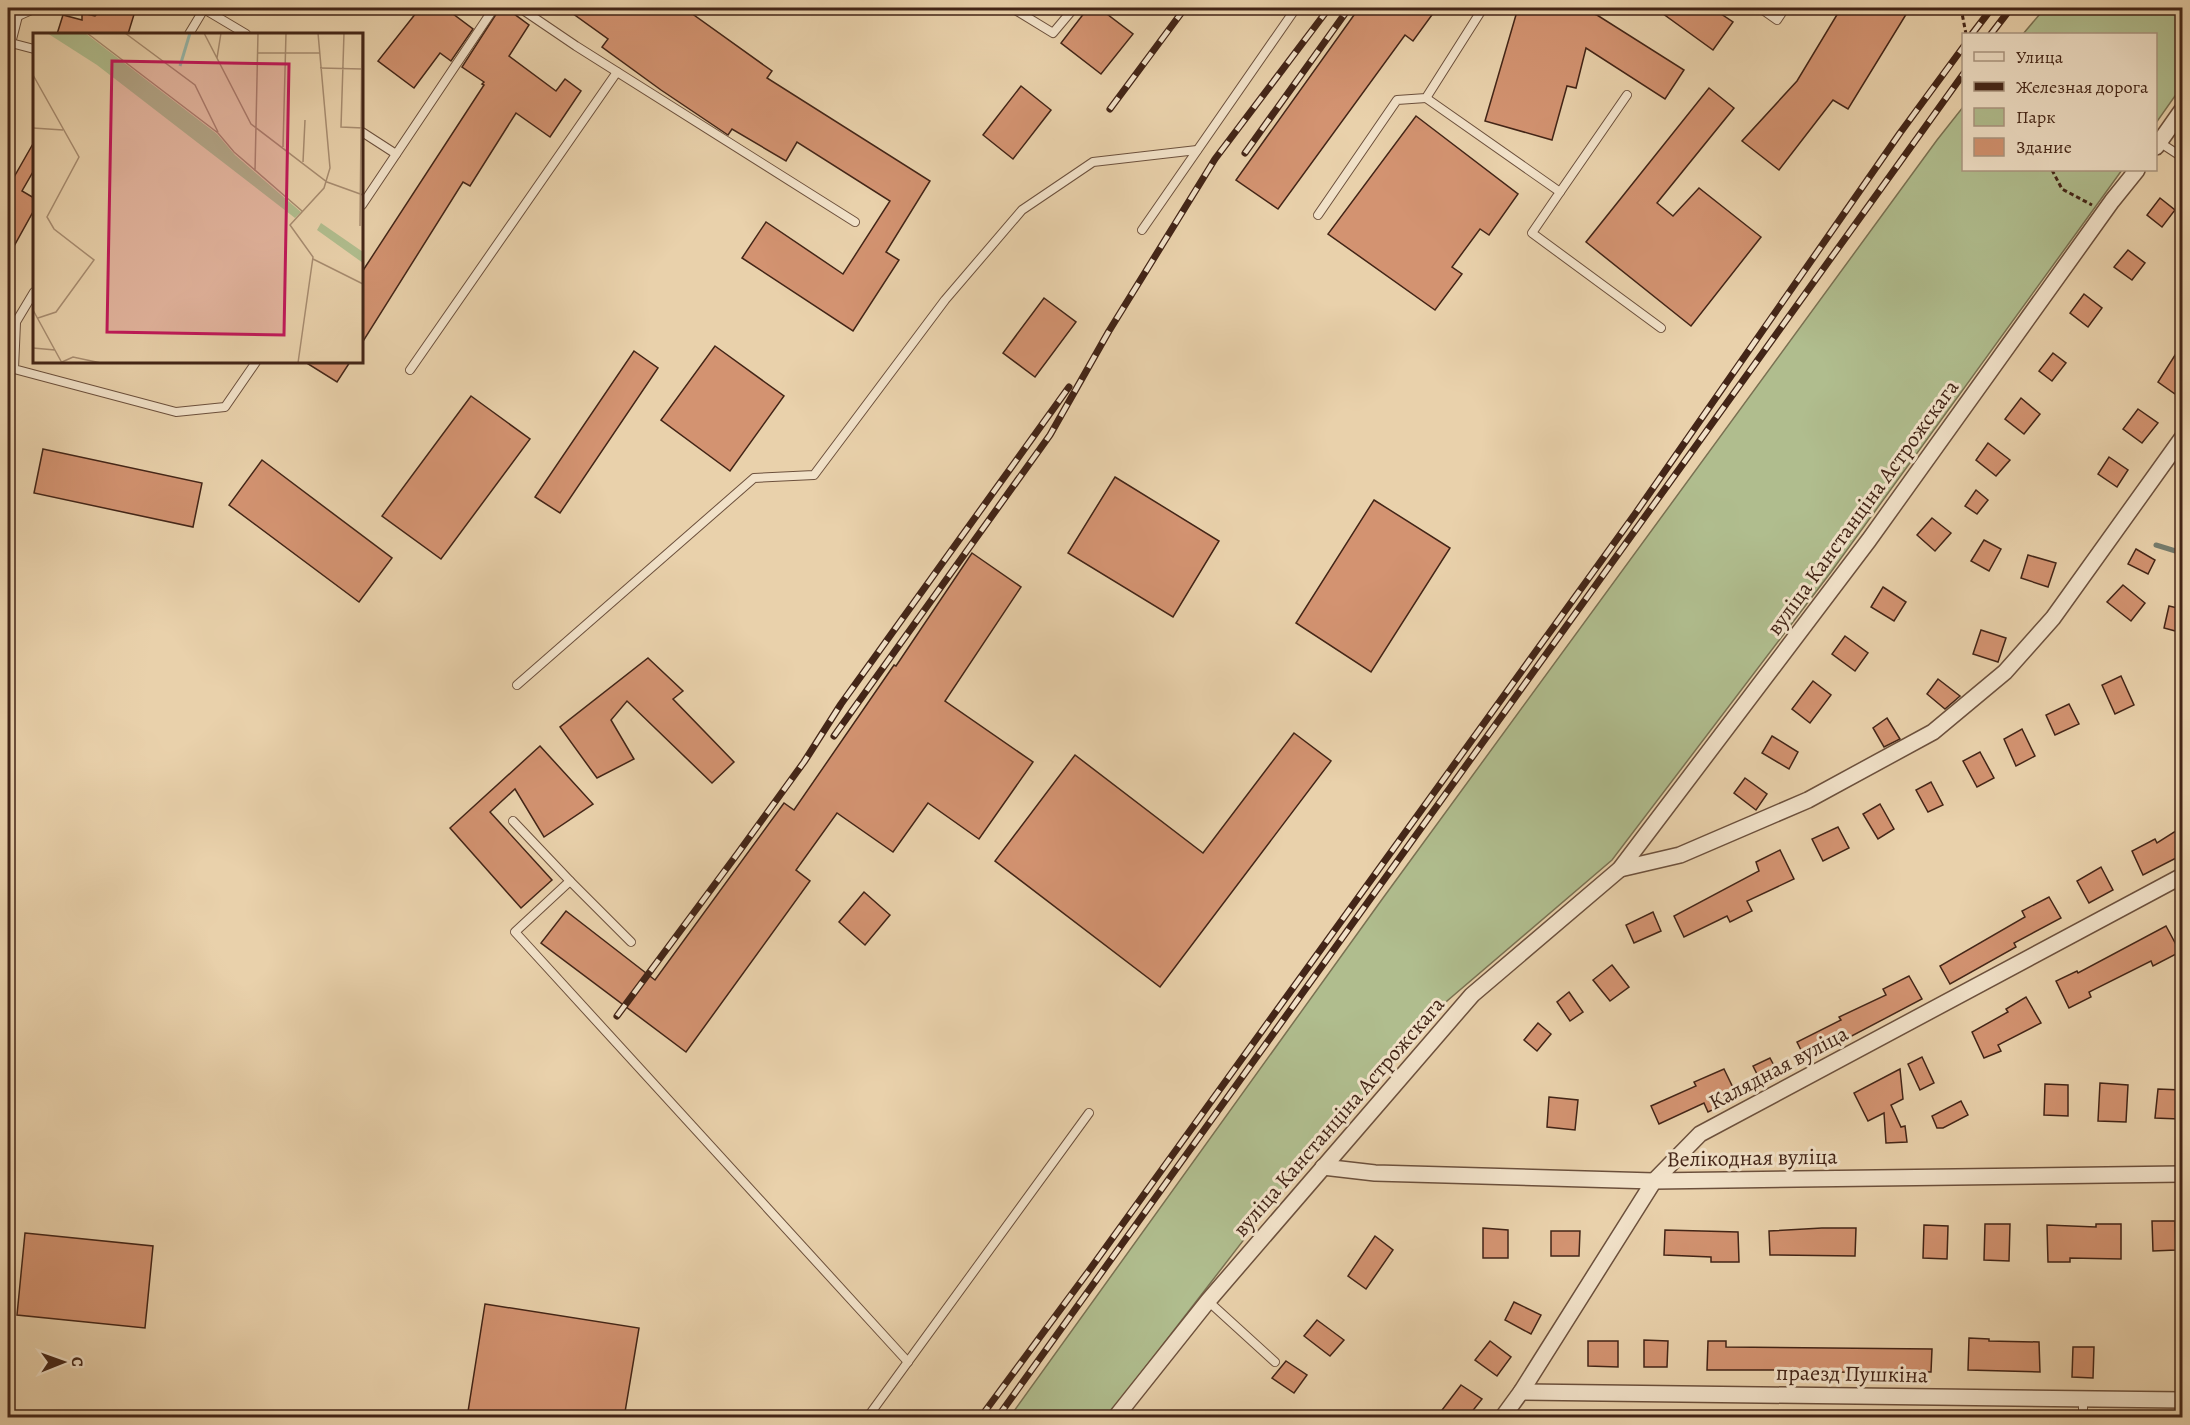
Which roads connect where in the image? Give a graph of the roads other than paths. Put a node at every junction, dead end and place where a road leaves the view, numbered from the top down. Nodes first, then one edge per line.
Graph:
1 (36, 8) edge
2 (494, 8) edge
3 (520, 8) edge
4 (1012, 8) edge
5 (1074, 8) edge
6 (1296, 8) edge
7 (1483, 8) edge
8 (1760, 8) edge
9 (1785, 8) edge
10 (19, 12) edge
11 (190, 33) edge
12 (244, 33) edge
13 (11, 43) junction
14 (33, 49) edge
15 (8, 55) edge
16 (617, 72) junction
17 (1627, 95) dead end
18 (1426, 98) junction
19 (2182, 110) edge
20 (363, 133) edge
21 (2157, 144) edge
22 (1197, 150) junction
23 (396, 154) junction
24 (2182, 157) edge
25 (2136, 171) edge
26 (1560, 192) junction
27 (363, 204) edge
28 (1318, 215) dead end
29 (855, 222) dead end
30 (1142, 230) dead end
31 (33, 294) edge
32 (1661, 328) dead end
33 (255, 363) edge
34 (410, 370) dead end
35 (2182, 438) edge
36 (518, 685) dead end
37 (513, 821) dead end
38 (1620, 869) junction
39 (2182, 876) edge
40 (570, 880) junction
41 (631, 942) dead end
42 (1089, 1113) dead end
43 (1323, 1167) junction
44 (2182, 1174) edge
45 (1654, 1181) junction
46 (1208, 1301) junction
47 (908, 1362) junction
48 (1275, 1362) dead end
49 (1521, 1392) junction
50 (2084, 1398) junction
51 (2182, 1400) edge
52 (867, 1418) edge
53 (1115, 1418) edge
54 (1502, 1418) edge
55 (2083, 1418) edge

1 - 10 lane
2 - 23 lane
3 - 16 lane
4 - 5 lane
6 - 22 lane
7 - 18 lane
8 - 9 lane
10 - 13 lane
11 - 12 lane
13 - 14 lane
13 - 15 lane
16 - 29 lane
16 - 34 lane
17 - 26 lane
18 - 26 lane
18 - 28 lane
19 - 21 street
20 - 23 lane
21 - 24 lane
22 - 30 lane
22 - 36 lane
23 - 27 lane
25 - 38 street, вуліца Канстанціна Астрожскага
26 - 32 lane
31 - 33 lane
35 - 38 street, вуліца Канстанціна Астрожскага
37 - 40 lane
38 - 43 street, вуліца Канстанціна Астрожскага
39 - 45 street, Калядная вуліца
40 - 41 lane
40 - 47 lane
42 - 47 lane
43 - 45 street, Велікодная вуліца
43 - 46 street, вуліца Канстанціна Астрожскага
44 - 45 street, Велікодная вуліца
45 - 49 street, Калядная вуліца
46 - 48 lane
46 - 53 street, вуліца Канстанціна Астрожскага
47 - 52 lane
49 - 50 street, праезд Пушкіна
49 - 54 street, Калядная вуліца
50 - 51 street, праезд Пушкіна
50 - 55 lane

